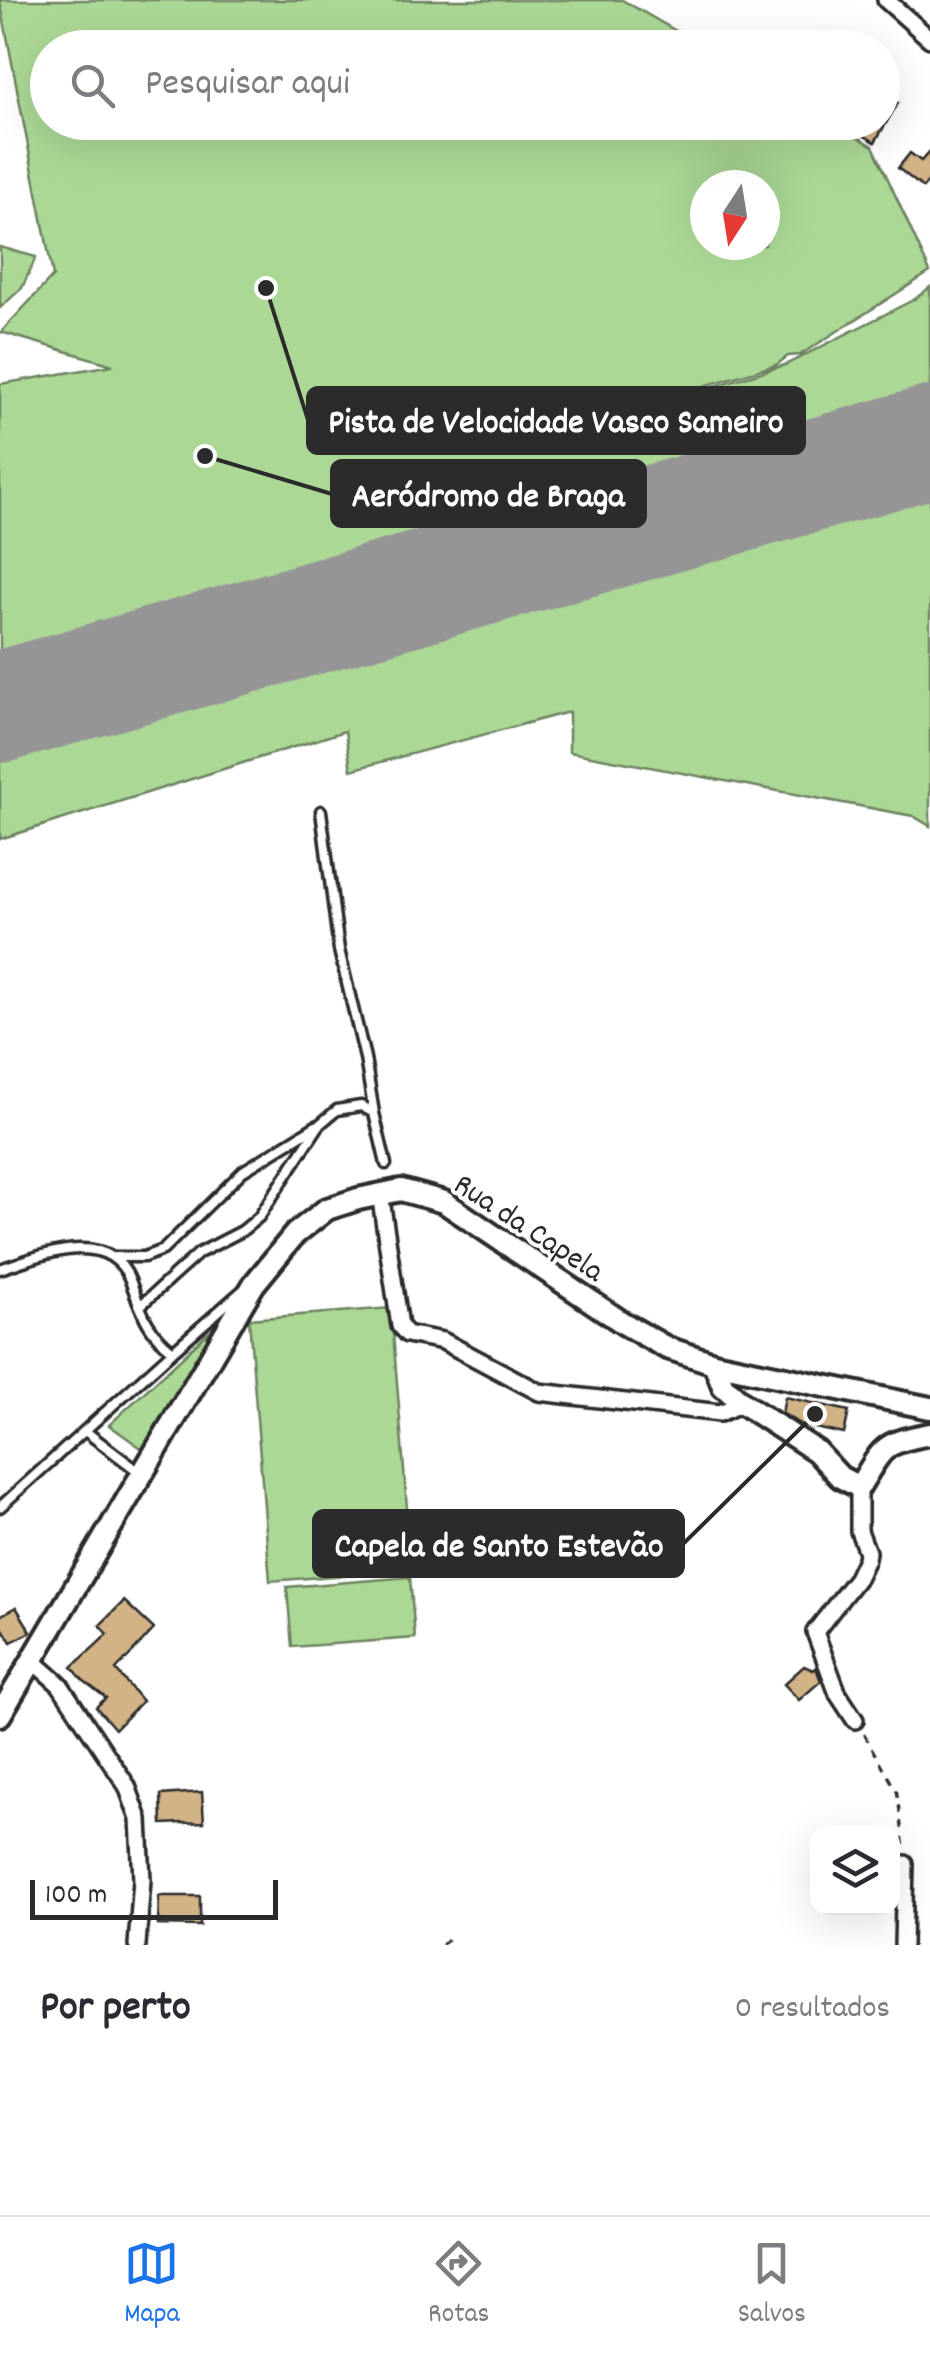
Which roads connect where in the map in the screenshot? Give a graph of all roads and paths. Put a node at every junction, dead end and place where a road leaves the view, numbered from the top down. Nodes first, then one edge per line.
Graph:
1 (886, 0) edge
2 (930, 39) edge
3 (321, 811) dead end
4 (374, 1113) junction
5 (320, 1124) junction
6 (386, 1164) dead end
7 (380, 1193) junction
8 (116, 1257) junction
9 (0, 1270) edge
10 (258, 1280) junction
11 (140, 1306) junction
12 (173, 1351) junction
13 (714, 1363) junction
14 (742, 1403) junction
15 (930, 1408) edge
16 (85, 1432) junction
17 (930, 1434) edge
18 (142, 1474) junction
19 (859, 1487) junction
20 (0, 1507) edge
21 (32, 1660) junction
22 (0, 1715) edge
23 (855, 1720) joint
24 (905, 1864) joint
25 (450, 1937) dead end
26 (137, 1945) edge
27 (442, 1945) edge
28 (903, 1945) edge

1 - 2 street
3 - 4 lane
4 - 5 lane
4 - 6 lane
5 - 8 lane
5 - 11 lane
7 - 10 street, Rua da Capela
7 - 13 street, Rua da Capela
7 - 14 street
8 - 9 lane
8 - 11 lane
10 - 12 lane
10 - 18 street, Rua da Capela
11 - 12 lane
12 - 16 lane
13 - 14 street
13 - 15 street, Rua da Capela
14 - 19 street
16 - 18 lane
16 - 20 lane
17 - 19 street
18 - 21 street, Rua da Capela
19 - 23 street
21 - 22 street, Rua da Capela
21 - 26 street
23 - 24 path
24 - 28 street
25 - 27 path

